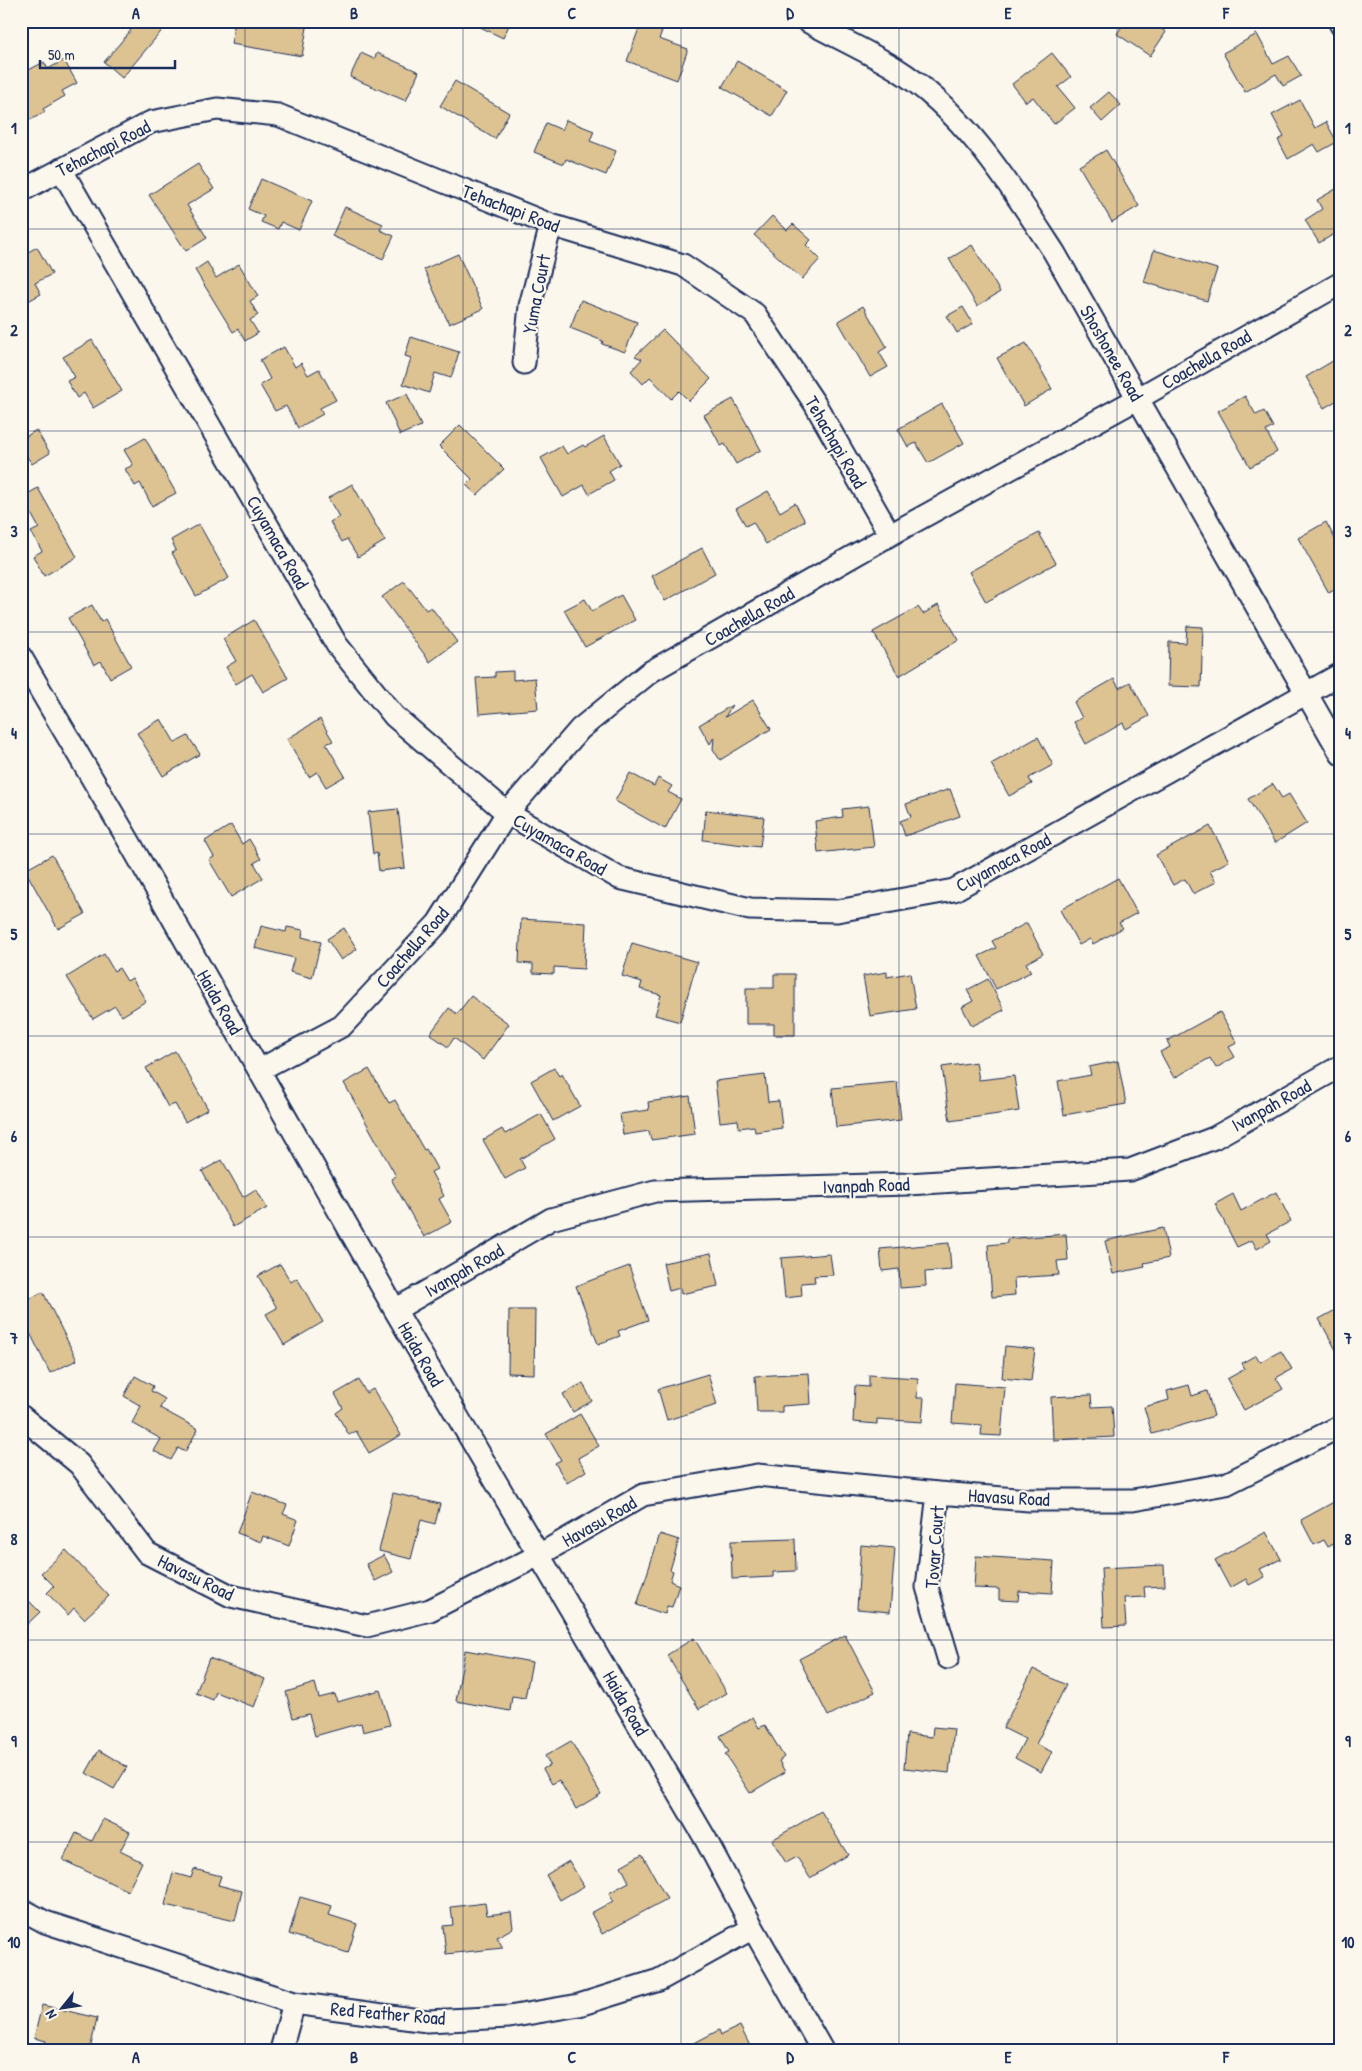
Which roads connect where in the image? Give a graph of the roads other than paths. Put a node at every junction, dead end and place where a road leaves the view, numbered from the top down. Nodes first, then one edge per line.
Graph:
1 (807, 21) edge
2 (1339, 21) edge
3 (1341, 25) edge
4 (61, 169) junction
5 (21, 191) edge
6 (551, 225) junction
7 (1341, 283) edge
8 (524, 363) dead end
9 (1138, 399) junction
10 (890, 535) junction
11 (21, 657) edge
12 (1341, 674) edge
13 (1306, 694) junction
14 (1341, 754) edge
15 (507, 813) junction
16 (1341, 1066) edge
17 (259, 1070) junction
18 (395, 1310) junction
19 (21, 1416) edge
20 (1341, 1426) edge
21 (938, 1493) junction
22 (539, 1555) junction
23 (948, 1658) dead end
24 (21, 1909) edge
25 (753, 1928) junction
26 (294, 2003) junction
27 (281, 2050) edge
28 (822, 2050) edge

1 - 9 street, Shoshonee Road
2 - 3 street
4 - 5 street, Tehachapi Road
4 - 6 street, Tehachapi Road
4 - 15 street, Cuyamaca Road
6 - 8 street, Yuma Court
6 - 10 street, Tehachapi Road
7 - 9 street, Coachella Road
9 - 10 street, Coachella Road
9 - 13 street, Shoshonee Road
10 - 15 street, Coachella Road
11 - 17 street, Haida Road
12 - 13 street, Cuyamaca Road
13 - 14 street, Shoshonee Road
13 - 15 street, Cuyamaca Road
15 - 17 street, Coachella Road
16 - 18 street, Ivanpah Road
17 - 18 street, Haida Road
18 - 22 street, Haida Road
19 - 22 street, Havasu Road
20 - 21 street, Havasu Road
21 - 22 street, Havasu Road
21 - 23 street, Tovar Court
22 - 25 street, Haida Road
24 - 26 street, Red Feather Road
25 - 26 street, Red Feather Road
25 - 28 street, Haida Road
26 - 27 street

